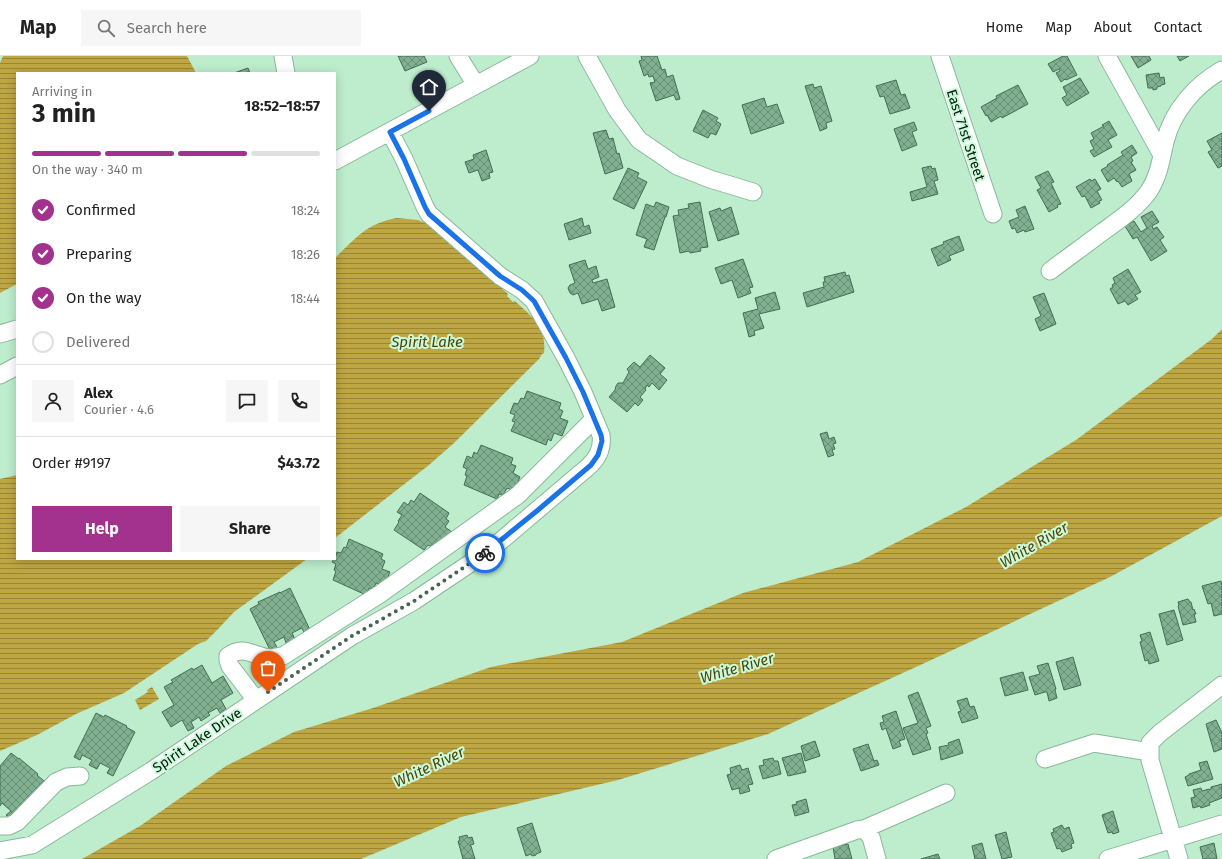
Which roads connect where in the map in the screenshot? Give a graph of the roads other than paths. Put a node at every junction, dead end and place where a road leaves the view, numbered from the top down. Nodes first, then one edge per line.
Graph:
1 (283, 56) edge
2 (458, 56) edge
3 (530, 56) edge
4 (587, 56) edge
5 (940, 56) edge
6 (1107, 56) edge
7 (1222, 70) edge
8 (286, 72) edge
9 (476, 85) junction
10 (390, 132) junction
11 (1162, 155) junction
12 (336, 160) edge
13 (753, 192) dead end
14 (993, 214) dead end
15 (1050, 271) dead end
16 (16, 329) edge
17 (0, 334) edge
18 (16, 366) edge
19 (0, 374) edge
20 (594, 419) junction
21 (1222, 685) edge
22 (256, 700) junction
23 (1150, 747) junction
24 (1045, 759) dead end
25 (80, 776) dead end
26 (946, 793) dead end
27 (1222, 824) edge
28 (0, 826) edge
29 (864, 829) junction
30 (1173, 838) junction
31 (0, 851) edge
32 (776, 859) edge
33 (877, 859) edge
34 (1108, 859) edge
35 (1179, 859) edge

1 - 8 street
2 - 9 street
3 - 9 street
4 - 13 street
5 - 14 street, East 71st Street
6 - 11 street
7 - 11 street
9 - 10 street
10 - 12 street
10 - 20 street, Spirit Lake Drive
11 - 15 street
16 - 17 street
18 - 19 street
20 - 22 street, Spirit Lake Drive
20 - 22 street
21 - 23 street
22 - 31 street, Spirit Lake Drive
23 - 24 street
23 - 30 street
25 - 28 street
26 - 29 street
27 - 30 street
29 - 32 street
29 - 33 street
30 - 34 street
30 - 35 street

